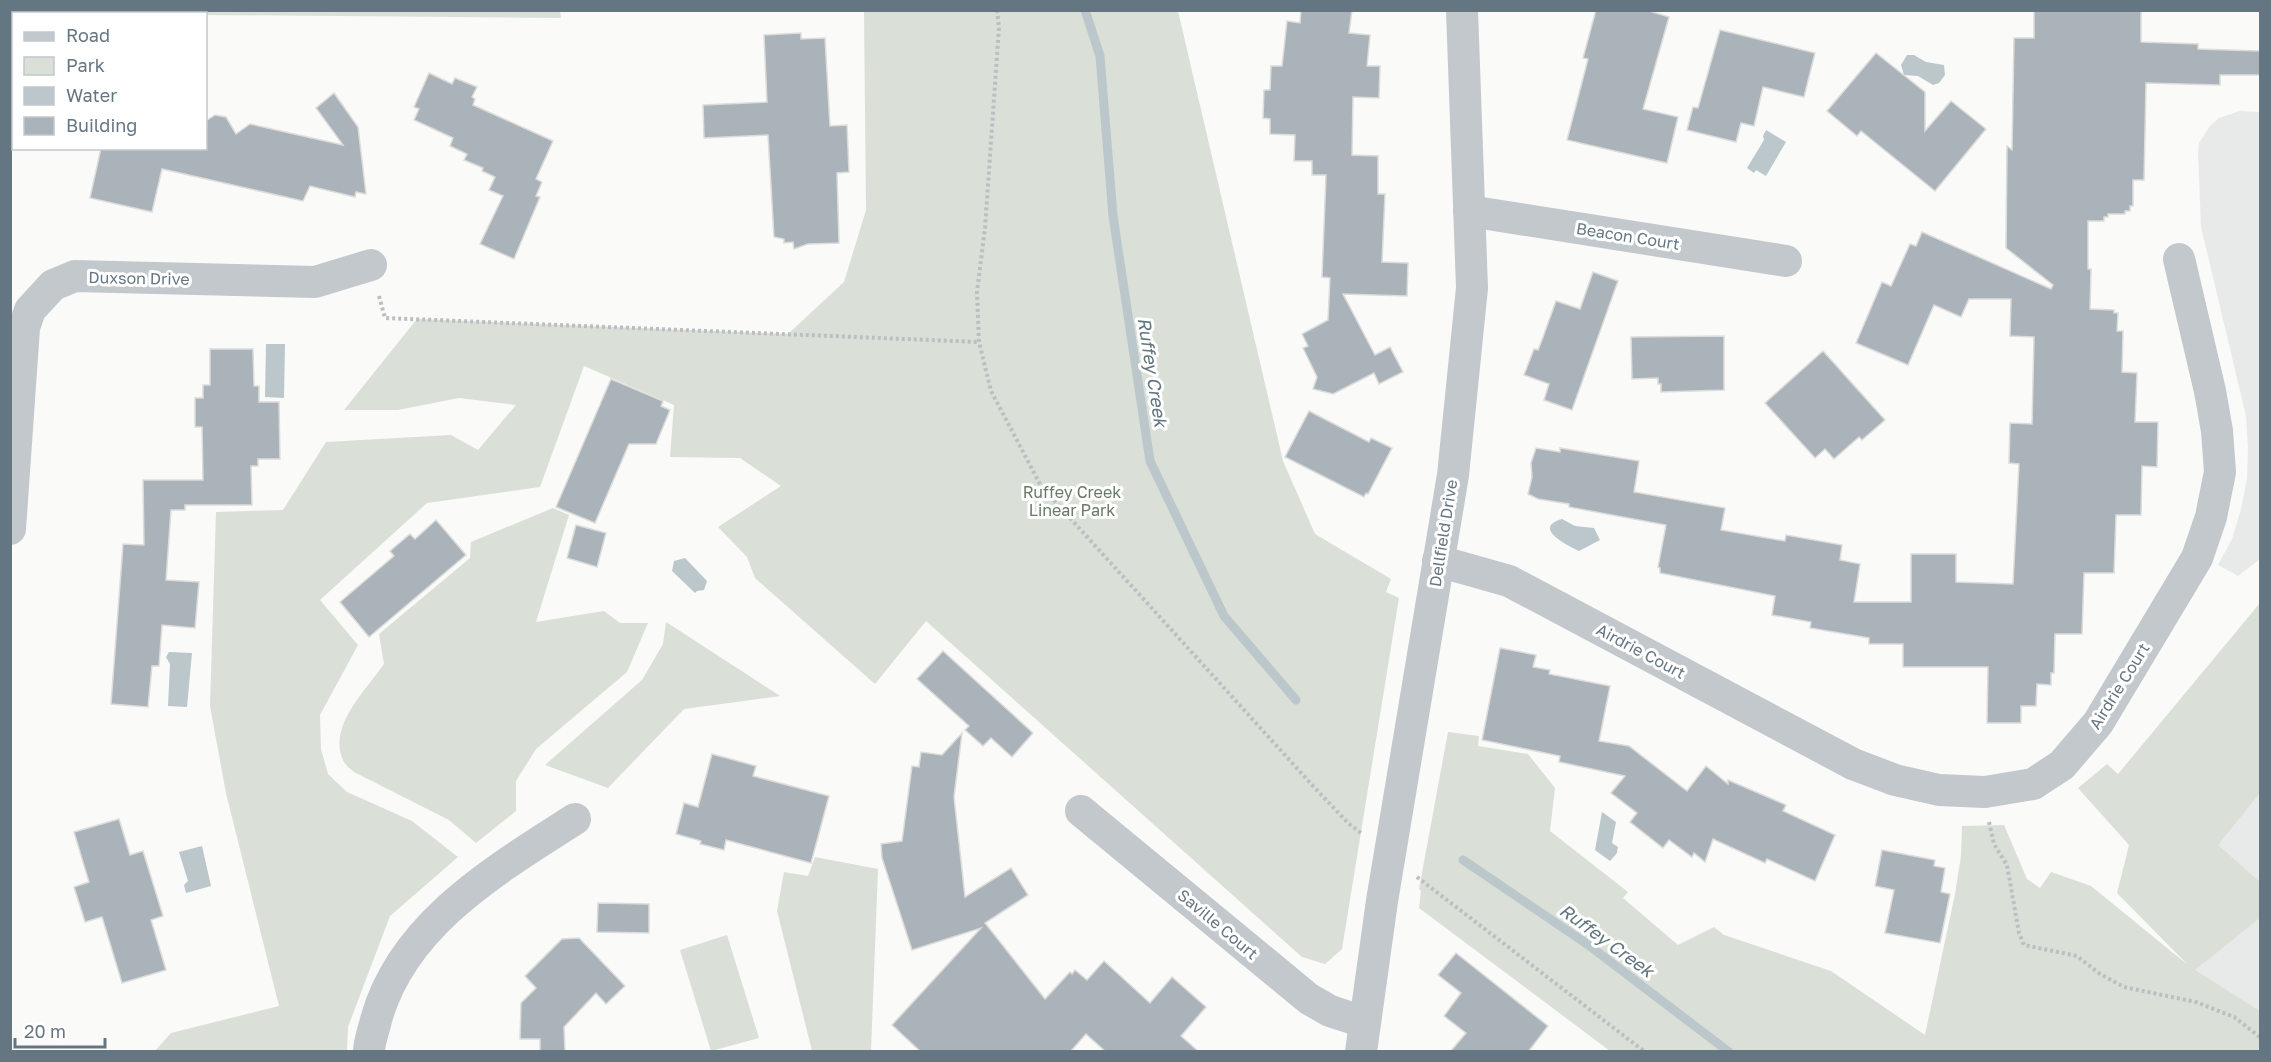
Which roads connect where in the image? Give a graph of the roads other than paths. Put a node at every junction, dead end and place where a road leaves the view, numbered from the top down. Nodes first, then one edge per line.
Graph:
1 (1462, 10) edge
2 (1469, 211) junction
3 (2179, 259) dead end
4 (1786, 261) dead end
5 (370, 265) road end
6 (10, 529) edge
7 (1438, 561) junction
8 (1081, 811) dead end
9 (575, 819) dead end
10 (1362, 1037) edge
11 (369, 1052) edge

1 - 2 street, Dellfield Drive
2 - 4 street, Beacon Court
2 - 7 street, Dellfield Drive
3 - 7 street, Airdrie Court
5 - 6 street, Duxson Drive
7 - 10 street, Dellfield Drive
8 - 10 street, Saville Court
9 - 11 street

